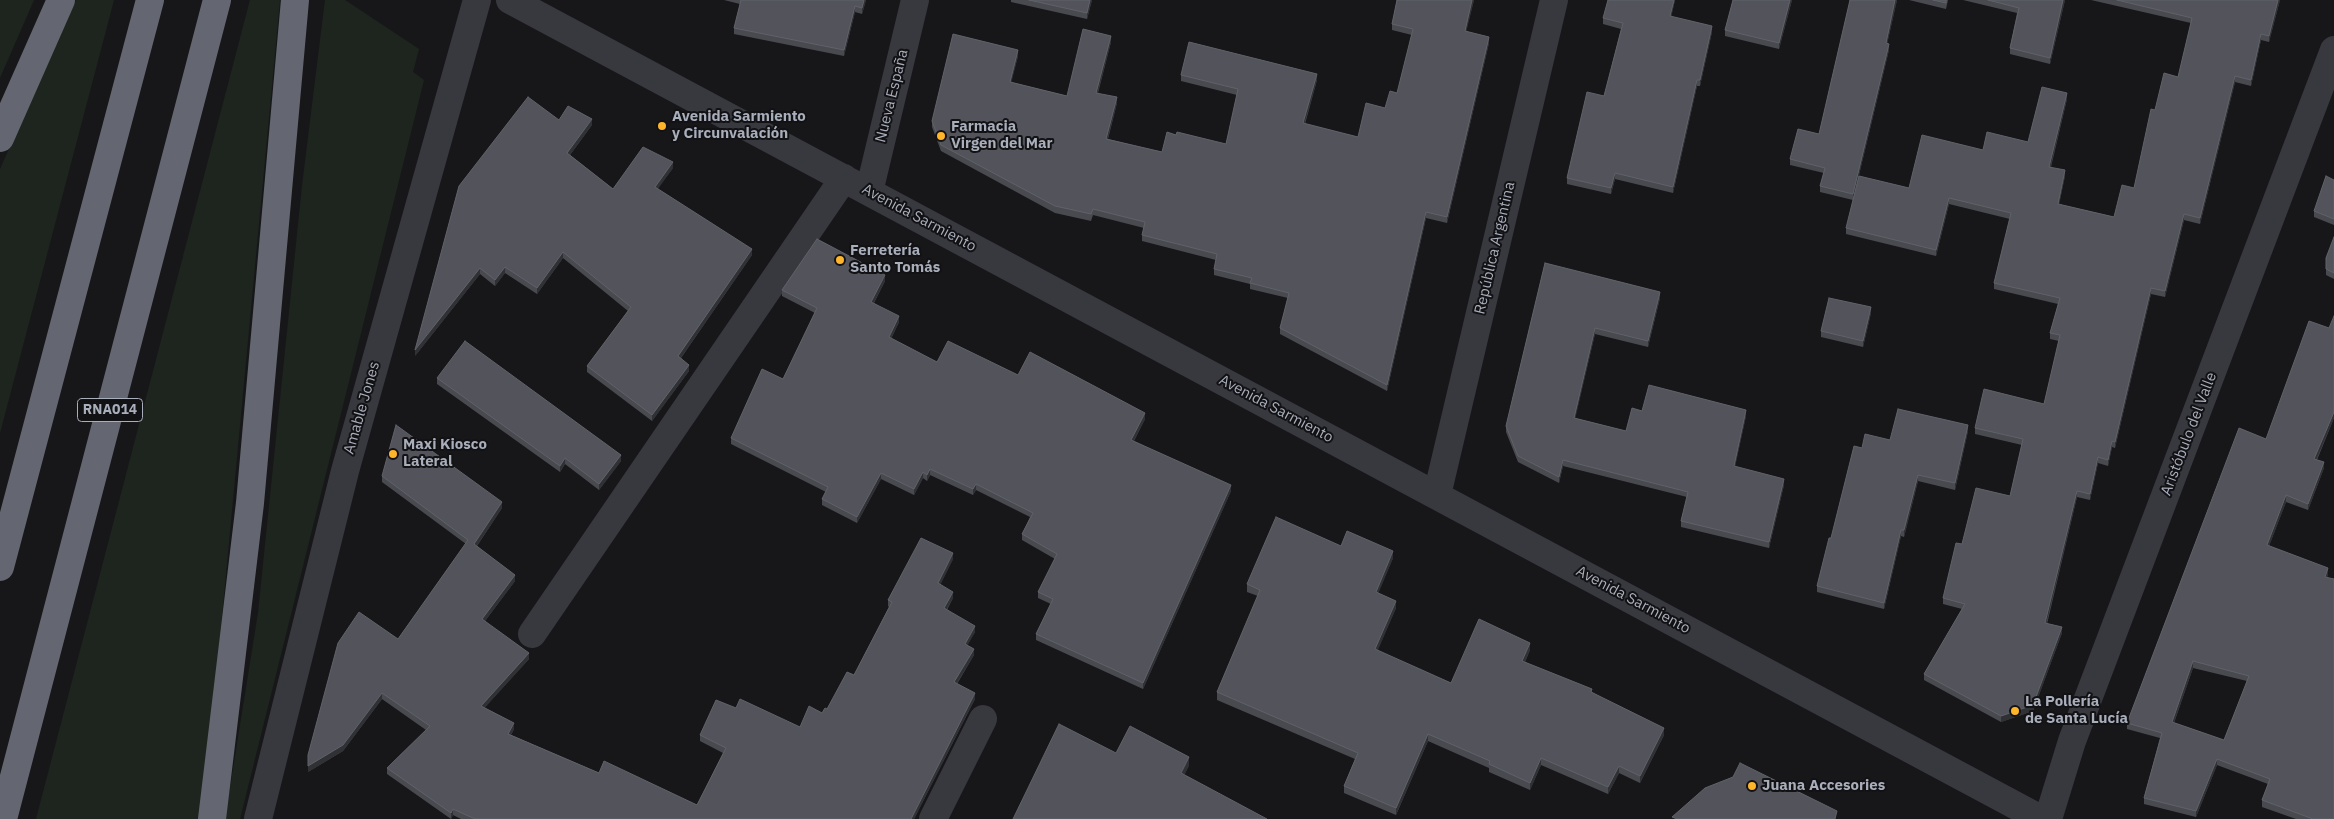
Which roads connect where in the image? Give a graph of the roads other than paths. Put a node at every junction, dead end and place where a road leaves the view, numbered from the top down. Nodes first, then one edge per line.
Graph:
1 (61, 0) edge
2 (150, 0) edge
3 (217, 0) edge
4 (294, 0) edge
5 (477, 0) edge
6 (510, 0) edge
7 (915, 0) edge
8 (1554, 0) edge
9 (2334, 50) edge
10 (0, 138) edge
11 (844, 178) junction
12 (869, 192) junction
13 (1436, 495) junction
14 (0, 567) edge
15 (532, 634) dead end
16 (983, 719) dead end
17 (260, 818) edge
18 (3, 819) edge
19 (212, 819) edge
20 (933, 819) edge
21 (2041, 819) edge
22 (2048, 819) edge

1 - 10 highway
2 - 14 highway
3 - 18 highway, RNA014
4 - 19 highway
5 - 17 street, Amable Jones
6 - 11 street, Avenida Sarmiento
7 - 12 street, Nueva España
8 - 13 street, República Argentina
9 - 22 street, Aristóbulo del Valle
11 - 12 street, Avenida Sarmiento
11 - 15 street
12 - 13 street, Avenida Sarmiento
13 - 21 street, Avenida Sarmiento
16 - 20 street

